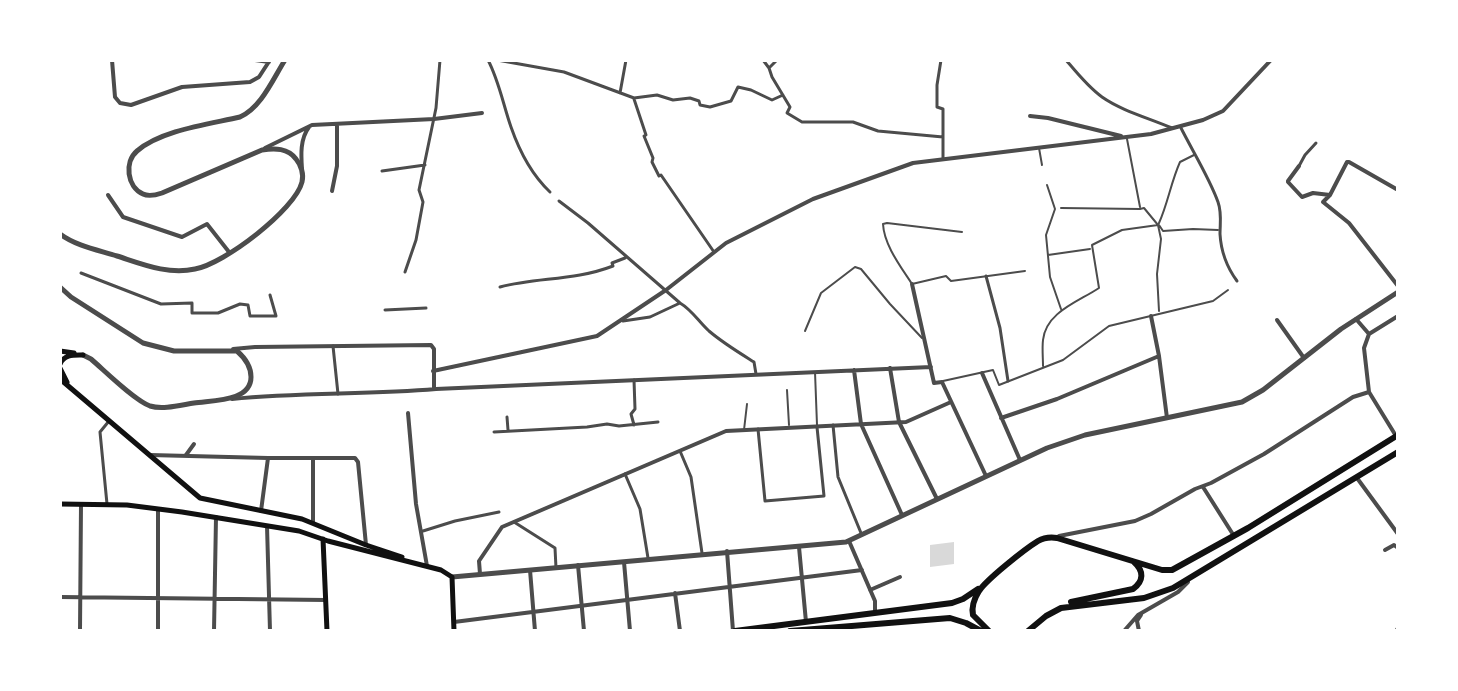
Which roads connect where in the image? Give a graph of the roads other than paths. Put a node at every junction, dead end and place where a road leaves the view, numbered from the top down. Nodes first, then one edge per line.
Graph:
1 (112, 60) edge
2 (255, 60) edge
3 (285, 60) edge
4 (440, 60) edge
5 (488, 60) edge
6 (497, 60) edge
7 (626, 60) edge
8 (763, 60) edge
9 (777, 60) edge
10 (941, 60) edge
11 (1066, 60) edge
12 (1271, 60) edge
13 (270, 61) edge
14 (769, 68) junction
15 (620, 93) junction
16 (783, 95) junction
17 (634, 98) junction
18 (482, 113) dead end
19 (1030, 116) dead end
20 (434, 119) junction
21 (337, 124) junction
22 (311, 125) junction
23 (1177, 128) junction
24 (943, 137) junction
25 (1127, 138) junction
26 (1316, 143) dead end
27 (1039, 148) junction
28 (262, 150) junction
29 (1194, 155) junction
30 (943, 159) junction
31 (425, 165) junction
32 (1042, 165) dead end
33 (1299, 166) joint
34 (382, 171) dead end
35 (303, 173) junction
36 (1047, 185) dead end
37 (1398, 190) edge
38 (332, 191) dead end
39 (550, 192) dead end
40 (108, 195) dead end
41 (1330, 195) junction
42 (559, 201) dead end
43 (1061, 208) dead end
44 (1140, 209) junction
45 (1158, 225) junction
46 (1220, 230) junction
47 (962, 232) dead end
48 (60, 234) edge
49 (1091, 249) junction
50 (714, 252) junction
51 (231, 254) junction
52 (1048, 255) junction
53 (625, 257) junction
54 (1025, 271) dead end
55 (405, 272) dead end
56 (81, 273) dead end
57 (986, 276) junction
58 (1237, 281) dead end
59 (912, 284) junction
60 (500, 287) dead end
61 (60, 288) edge
62 (1398, 289) edge
63 (666, 290) junction
64 (1228, 290) dead end
65 (270, 295) dead end
66 (680, 303) junction
67 (426, 308) dead end
68 (385, 310) dead end
69 (1061, 310) junction
70 (1159, 314) junction
71 (1151, 316) junction
72 (1398, 316) edge
73 (1356, 319) junction
74 (1277, 320) dead end
75 (619, 322) junction
76 (805, 331) dead end
77 (1369, 334) junction
78 (925, 341) junction
79 (333, 346) junction
80 (228, 350) junction
81 (60, 351) edge
82 (83, 355) junction
83 (1159, 356) junction
84 (1304, 358) junction
85 (60, 366) edge
86 (931, 367) junction
87 (1043, 367) junction
88 (890, 368) junction
89 (854, 370) junction
90 (433, 371) junction
91 (815, 372) junction
92 (982, 373) junction
93 (756, 374) junction
94 (60, 379) edge
95 (634, 380) junction
96 (1008, 381) junction
97 (942, 382) junction
98 (73, 389) junction
99 (436, 389) junction
100 (787, 390) dead end
101 (1369, 392) junction
102 (338, 394) junction
103 (951, 402) junction
104 (190, 403) junction
105 (747, 404) dead end
106 (408, 413) dead end
107 (507, 417) dead end
108 (1001, 418) junction
109 (1167, 418) junction
110 (109, 421) junction
111 (658, 422) dead end
112 (899, 422) junction
113 (861, 424) junction
114 (634, 425) junction
115 (833, 425) junction
116 (817, 426) junction
117 (789, 428) junction
118 (758, 429) junction
119 (508, 430) junction
120 (744, 430) junction
121 (494, 432) dead end
122 (1397, 436) edge
123 (194, 444) dead end
124 (680, 451) junction
125 (1398, 452) edge
126 (150, 455) junction
127 (185, 456) junction
128 (268, 458) junction
129 (313, 458) junction
130 (1020, 460) junction
131 (625, 474) junction
132 (986, 476) junction
133 (1357, 478) junction
134 (1202, 486) junction
135 (937, 499) junction
136 (60, 504) edge
137 (81, 504) junction
138 (107, 504) junction
139 (158, 509) junction
140 (261, 511) junction
141 (499, 512) dead end
142 (902, 515) junction
143 (216, 517) junction
144 (513, 522) junction
145 (313, 523) junction
146 (267, 526) junction
147 (423, 531) junction
148 (306, 533) junction
149 (861, 534) junction
150 (1398, 534) edge
151 (1234, 536) junction
152 (1052, 537) junction
153 (323, 539) junction
154 (849, 541) junction
155 (366, 545) junction
156 (799, 545) junction
157 (1398, 548) edge
158 (1385, 550) dead end
159 (727, 551) junction
160 (702, 553) junction
161 (648, 558) junction
162 (1131, 559) junction
163 (1220, 560) junction
164 (624, 561) junction
165 (578, 565) junction
166 (427, 566) junction
167 (556, 568) junction
168 (530, 570) junction
169 (862, 570) junction
170 (480, 574) junction
171 (452, 577) junction
172 (802, 577) junction
173 (900, 577) dead end
174 (989, 580) junction
175 (729, 586) junction
176 (870, 590) junction
177 (675, 593) junction
178 (60, 597) edge
179 (81, 597) junction
180 (158, 598) junction
181 (215, 599) junction
182 (270, 600) junction
183 (326, 600) junction
184 (627, 600) junction
185 (581, 605) junction
186 (1148, 608) junction
187 (533, 612) junction
188 (875, 613) junction
189 (1041, 620) junction
190 (454, 622) junction
191 (806, 622) junction
192 (80, 631) edge
193 (158, 631) edge
194 (214, 631) edge
195 (270, 631) edge
196 (327, 631) edge
197 (454, 631) edge
198 (535, 631) edge
199 (584, 631) edge
200 (630, 631) edge
201 (680, 631) edge
202 (734, 631) edge
203 (790, 631) edge
204 (981, 631) edge
205 (989, 631) edge
206 (1028, 631) edge
207 (1124, 631) edge
208 (1139, 631) edge

1 - 13 street
2 - 13 street
3 - 28 street
4 - 20 street
5 - 39 street
6 - 15 street
7 - 15 street
8 - 14 street
9 - 14 street
10 - 24 street
11 - 23 street
12 - 23 street
14 - 16 street
15 - 17 street
16 - 17 street
16 - 24 street
17 - 50 street
18 - 20 street
19 - 25 street
20 - 21 street
20 - 31 street
21 - 22 street
21 - 38 street
22 - 28 street
22 - 35 street
23 - 25 street
23 - 29 street
24 - 30 street
25 - 27 street
25 - 44 lane
26 - 33 street
27 - 30 street
27 - 32 lane
28 - 35 street
29 - 45 lane
29 - 46 street
30 - 50 street
31 - 34 street
31 - 55 street
33 - 41 street
35 - 51 street
36 - 52 lane
37 - 41 street
40 - 51 street
41 - 62 street
42 - 53 street
43 - 44 lane
44 - 45 lane
45 - 46 lane
45 - 49 lane
45 - 70 lane
46 - 58 street
47 - 59 lane
48 - 51 street
49 - 52 lane
49 - 69 lane
50 - 63 street
52 - 69 lane
53 - 60 street
53 - 63 street
54 - 57 lane
56 - 65 street
57 - 59 lane
57 - 96 street
59 - 78 street
61 - 80 street
62 - 73 street
63 - 66 street
63 - 75 street
64 - 70 lane
66 - 75 street
66 - 93 street
67 - 68 street
69 - 87 lane
70 - 71 lane
71 - 83 street
71 - 87 lane
72 - 77 street
73 - 77 street
73 - 84 street
74 - 84 street
75 - 90 street
76 - 78 lane
77 - 101 street
78 - 86 street
79 - 80 street
79 - 90 street
79 - 102 street
80 - 104 street
81 - 82 main road
82 - 85 main road
82 - 104 street
83 - 108 street
83 - 109 street
84 - 109 street
85 - 98 main road
86 - 88 street
86 - 97 street
87 - 96 lane
88 - 89 street
88 - 112 street
89 - 91 street
89 - 113 street
90 - 99 street
91 - 93 street
91 - 116 lane
92 - 96 lane
92 - 97 lane
92 - 108 street
93 - 95 street
94 - 98 main road
95 - 99 street
95 - 114 street
97 - 103 street
98 - 110 main road
99 - 102 street
100 - 117 lane
101 - 122 street
101 - 134 street
102 - 104 street
103 - 112 street
103 - 132 street
105 - 120 lane
106 - 147 street
107 - 119 street
108 - 130 street
109 - 130 street
110 - 126 main road
110 - 138 street
111 - 114 street
112 - 113 street
112 - 135 street
113 - 115 street
113 - 142 street
114 - 119 street
115 - 116 street
115 - 149 street
116 - 117 street
116 - 118 street
117 - 118 street
118 - 120 street
119 - 121 street
120 - 124 street
122 - 151 main road
123 - 127 street
124 - 131 street
124 - 160 street
125 - 133 main road
126 - 127 street
126 - 140 main road
127 - 128 street
128 - 129 street
128 - 140 street
129 - 145 street
129 - 155 street
130 - 132 street
131 - 144 street
131 - 161 street
132 - 135 street
133 - 150 street
133 - 163 main road
134 - 151 street
134 - 152 street
135 - 142 street
136 - 137 main road
137 - 138 main road
137 - 179 street
138 - 139 main road
139 - 143 main road
139 - 180 street
140 - 145 main road
141 - 147 street
142 - 149 street
143 - 146 main road
143 - 181 street
144 - 167 street
144 - 170 street
145 - 148 main road
145 - 155 main road
146 - 148 main road
146 - 182 street
147 - 166 street
148 - 153 main road
149 - 154 street
151 - 162 main road
152 - 162 main road
152 - 174 main road
153 - 166 main road
153 - 183 main road
154 - 156 street
154 - 169 street
155 - 166 main road
156 - 159 street
156 - 172 street
157 - 158 street
159 - 160 street
159 - 175 street
160 - 161 street
161 - 164 street
162 - 189 main road
163 - 186 street
163 - 189 main road
164 - 165 street
164 - 184 street
165 - 167 street
165 - 185 street
166 - 171 main road
167 - 168 street
168 - 170 street
168 - 187 street
169 - 172 street
169 - 176 street
170 - 171 street
171 - 190 main road
172 - 175 street
172 - 191 street
173 - 176 street
174 - 188 main road
174 - 205 main road
175 - 177 street
175 - 202 street
176 - 188 street
177 - 184 street
177 - 201 street
178 - 179 street
179 - 180 street
179 - 192 street
180 - 181 street
180 - 193 street
181 - 182 street
181 - 194 street
182 - 183 street
182 - 195 street
183 - 196 main road
184 - 185 street
184 - 200 street
185 - 187 street
185 - 199 street
186 - 207 street
186 - 208 street
187 - 190 street
187 - 198 street
188 - 191 main road
189 - 206 main road
190 - 197 main road
191 - 202 main road
203 - 204 main road

